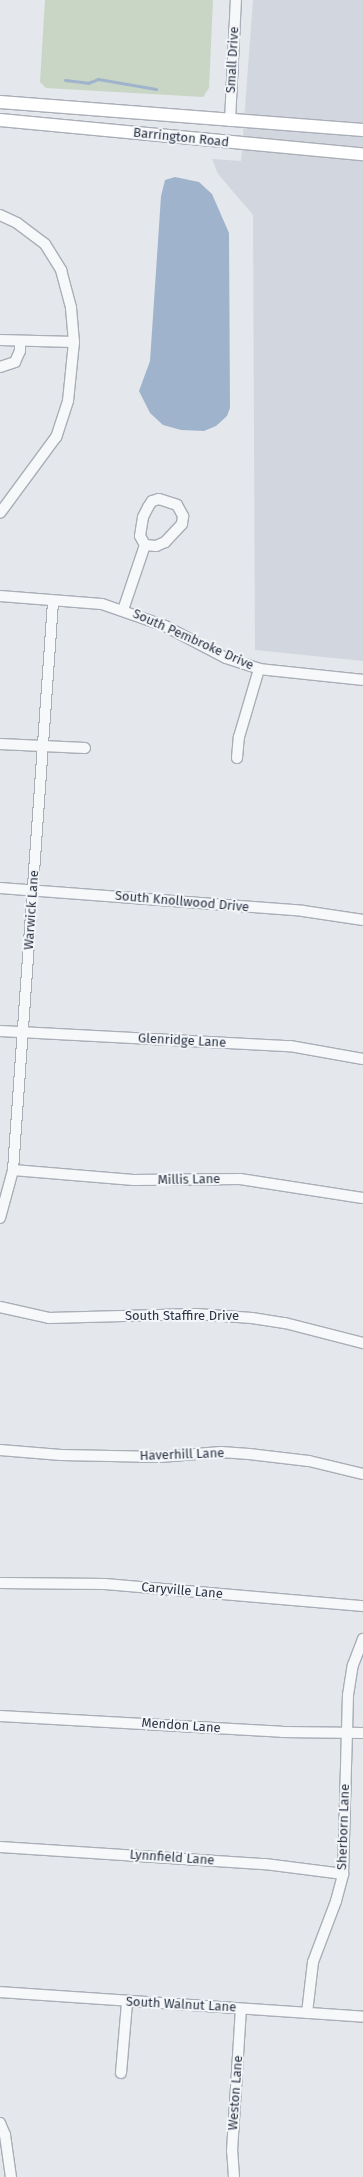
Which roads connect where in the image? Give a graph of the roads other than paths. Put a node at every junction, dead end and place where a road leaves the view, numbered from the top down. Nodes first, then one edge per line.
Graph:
1 (236, 0) edge
2 (0, 102) edge
3 (0, 120) edge
4 (230, 121) junction
5 (363, 130) edge
6 (363, 154) edge
7 (0, 215) edge
8 (0, 340) edge
9 (20, 341) junction
10 (74, 342) junction
11 (0, 367) edge
12 (0, 513) edge
13 (145, 545) junction
14 (0, 596) edge
15 (53, 602) junction
16 (123, 610) junction
17 (259, 669) junction
18 (363, 680) edge
19 (0, 744) edge
20 (43, 745) junction
21 (85, 748) dead end
22 (237, 758) dead end
23 (0, 888) edge
24 (33, 890) junction
25 (363, 920) edge
26 (0, 1031) edge
27 (23, 1033) junction
28 (363, 1059) edge
29 (13, 1170) junction
30 (363, 1198) edge
31 (0, 1218) edge
32 (0, 1308) edge
33 (363, 1343) edge
34 (0, 1450) edge
35 (363, 1474) edge
36 (0, 1582) edge
37 (363, 1606) edge
38 (363, 1639) edge
39 (0, 1716) edge
40 (346, 1733) junction
41 (363, 1733) edge
42 (0, 1847) edge
43 (343, 1874) junction
44 (0, 1992) edge
45 (127, 2003) junction
46 (241, 2009) junction
47 (307, 2013) junction
48 (363, 2017) edge
49 (121, 2073) dead end
50 (0, 2123) edge
51 (11, 2177) edge
52 (234, 2177) edge

1 - 4 street, Small Drive
2 - 4 main road, Barrington Road
3 - 6 main road, Barrington Road
4 - 5 main road, Barrington Road
7 - 10 street
8 - 9 street
9 - 10 street
9 - 11 street
10 - 12 street
13 - 13 street
13 - 16 street
14 - 15 street, South Pembroke Drive
15 - 16 street, South Pembroke Drive
15 - 20 street, Warwick Lane
16 - 17 street, South Pembroke Drive
17 - 18 street, South Pembroke Drive
17 - 22 street
19 - 20 street
20 - 21 street
20 - 24 street, Warwick Lane
23 - 24 street, South Knollwood Drive
24 - 25 street, South Knollwood Drive
24 - 27 street, Warwick Lane
26 - 27 street, Glenridge Lane
27 - 28 street, Glenridge Lane
27 - 29 street, Warwick Lane
29 - 30 street, Millis Lane
29 - 31 street, Warwick Lane
32 - 33 street, South Staffire Drive
34 - 35 street, Haverhill Lane
36 - 37 street, Caryville Lane
38 - 40 street, Sherborn Lane
39 - 40 street, Mendon Lane
40 - 41 street, Mendon Lane
40 - 43 street, Sherborn Lane
42 - 43 street, Lynnfield Lane
43 - 47 street, Sherborn Lane
44 - 45 street, South Walnut Lane
45 - 46 street, South Walnut Lane
45 - 49 street
46 - 47 street, South Walnut Lane
46 - 52 street, Weston Lane
47 - 48 street, South Walnut Lane
50 - 51 street

